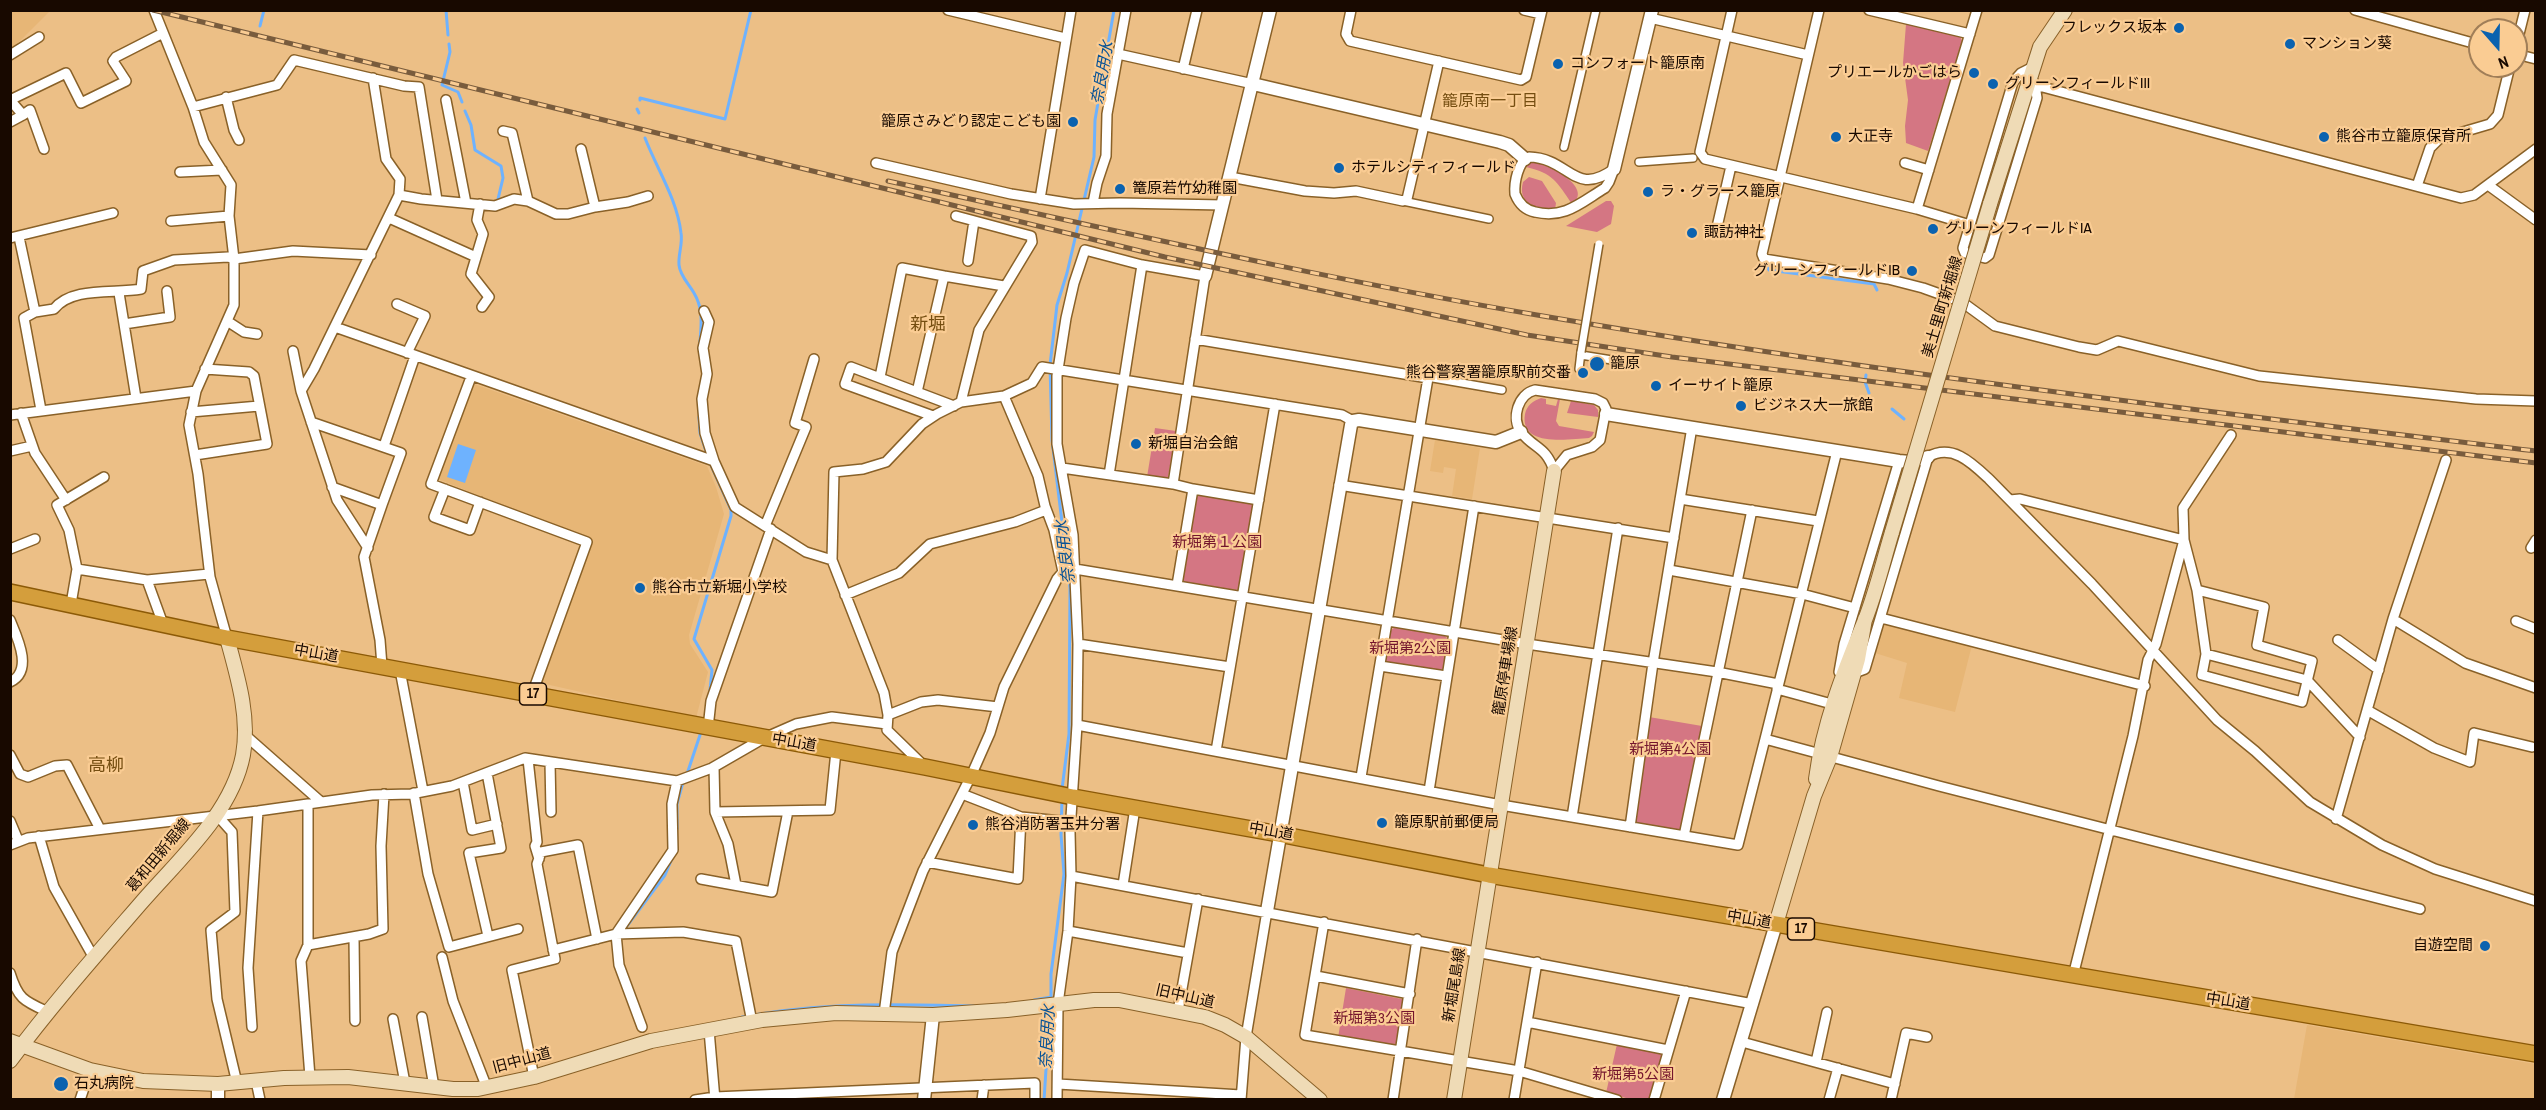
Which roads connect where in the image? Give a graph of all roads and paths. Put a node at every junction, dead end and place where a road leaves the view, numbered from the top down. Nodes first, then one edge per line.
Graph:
1 (154, 10) edge
2 (948, 10) edge
3 (1071, 10) edge
4 (1126, 10) edge
5 (1197, 10) edge
6 (1270, 10) edge
7 (1351, 10) edge
8 (1524, 10) edge
9 (1596, 10) edge
10 (1732, 10) edge
11 (1819, 10) edge
12 (1869, 10) edge
13 (1977, 10) edge
14 (2065, 10) edge
15 (2355, 10) edge
16 (1541, 13) edge
17 (979, 14) edge
18 (1651, 14) edge
19 (163, 33) junction
20 (1970, 34) junction
21 (1726, 36) junction
22 (39, 37) dead end
23 (1065, 38) junction
24 (2468, 42) edge
25 (1118, 54) junction
26 (10, 55) edge
27 (1808, 55) junction
28 (1439, 61) junction
29 (1183, 69) junction
30 (2033, 76) junction
31 (373, 78) junction
32 (2507, 78) edge
33 (1253, 84) junction
34 (226, 97) junction
35 (10, 100) edge
36 (447, 100) dead end
37 (193, 106) junction
38 (22, 115) junction
39 (10, 122) edge
40 (1424, 124) junction
41 (503, 131) dead end
42 (239, 140) dead end
43 (1564, 147) dead end
44 (44, 149) dead end
45 (580, 149) dead end
46 (2535, 149) edge
47 (1693, 158) dead end
48 (1525, 159) junction
49 (1639, 162) dead end
50 (876, 163) dead end
51 (1905, 163) dead end
52 (1731, 166) junction
53 (1614, 169) junction
54 (222, 170) junction
55 (1929, 170) junction
56 (180, 172) dead end
57 (1230, 177) junction
58 (1780, 177) junction
59 (2488, 185) junction
60 (2417, 186) junction
61 (399, 195) junction
62 (648, 196) dead end
63 (1040, 199) junction
64 (437, 200) junction
65 (528, 201) junction
66 (1403, 201) junction
67 (466, 203) junction
68 (1091, 203) junction
69 (480, 204) junction
70 (1223, 205) junction
71 (595, 207) junction
72 (1917, 209) junction
73 (113, 213) dead end
74 (229, 216) junction
75 (956, 216) dead end
76 (389, 218) junction
77 (1489, 219) dead end
78 (974, 220) junction
79 (2535, 220) edge
80 (171, 221) dead end
81 (1970, 225) junction
82 (1717, 227) dead end
83 (15, 237) edge
84 (1599, 244) dead end
85 (371, 255) junction
86 (1976, 256) junction
87 (476, 257) junction
88 (234, 260) junction
89 (968, 261) dead end
90 (1142, 265) junction
91 (944, 276) junction
92 (1205, 276) junction
93 (1005, 286) junction
94 (167, 291) dead end
95 (119, 293) junction
96 (1962, 302) junction
97 (397, 303) dead end
98 (482, 307) dead end
99 (704, 311) dead end
100 (35, 312) junction
101 (227, 321) junction
102 (124, 324) junction
103 (335, 327) junction
104 (257, 334) dead end
105 (1195, 339) junction
106 (293, 351) dead end
107 (411, 354) junction
108 (1581, 354) junction
109 (814, 359) dead end
110 (1618, 361) dead end
111 (1052, 368) junction
112 (205, 369) junction
113 (1578, 369) dead end
114 (471, 377) junction
115 (880, 378) junction
116 (1433, 378) dead end
117 (1125, 380) junction
118 (1187, 390) junction
119 (1502, 390) dead end
120 (196, 391) junction
121 (301, 391) junction
122 (918, 392) junction
123 (1004, 396) junction
124 (135, 398) junction
125 (2535, 401) edge
126 (957, 404) junction
127 (1275, 404) junction
128 (260, 406) junction
129 (41, 410) junction
130 (191, 412) junction
131 (21, 413) junction
132 (1606, 414) junction
133 (10, 415) edge
134 (933, 416) junction
135 (1353, 421) junction
136 (311, 422) junction
137 (1692, 427) junction
138 (1419, 429) junction
139 (1521, 432) junction
140 (2231, 435) dead end
141 (32, 446) junction
142 (384, 446) junction
143 (10, 451) edge
144 (1837, 451) junction
145 (195, 455) junction
146 (1928, 457) junction
147 (2446, 460) dead end
148 (714, 461) junction
149 (1899, 461) junction
150 (1062, 468) junction
151 (1554, 471) junction
152 (1109, 475) junction
153 (104, 477) dead end
154 (1173, 484) junction
155 (1339, 485) junction
156 (332, 487) junction
157 (446, 489) junction
158 (1193, 489) junction
159 (1409, 495) junction
160 (1680, 499) junction
161 (66, 500) junction
162 (1259, 500) junction
163 (2010, 500) junction
164 (480, 502) junction
165 (382, 506) junction
166 (1474, 506) junction
167 (1046, 510) junction
168 (1752, 510) junction
169 (1546, 517) junction
170 (1818, 521) junction
171 (768, 528) junction
172 (1618, 528) junction
173 (1674, 538) junction
174 (34, 539) dead end
175 (2184, 540) junction
176 (368, 548) junction
177 (10, 549) edge
178 (832, 560) junction
179 (77, 569) junction
180 (1075, 569) junction
181 (1669, 570) junction
182 (1063, 572) junction
183 (209, 574) junction
184 (147, 580) junction
185 (1736, 582) junction
186 (1177, 585) junction
187 (2198, 590) junction
188 (10, 592) edge
189 (1802, 594) junction
190 (845, 595) junction
191 (1242, 595) junction
192 (71, 604) junction
193 (1318, 608) junction
194 (1855, 608) junction
195 (1881, 618) junction
196 (2393, 619) junction
197 (1388, 620) junction
198 (10, 621) edge
199 (2516, 621) dead end
200 (164, 624) junction
201 (2535, 629) edge
202 (1455, 631) junction
203 (227, 638) junction
204 (2338, 640) dead end
205 (1078, 644) junction
206 (1527, 644) junction
207 (2153, 651) junction
208 (2206, 654) junction
209 (1599, 655) junction
210 (1653, 663) junction
211 (382, 666) junction
212 (1380, 666) junction
213 (1230, 667) junction
214 (400, 669) junction
215 (2379, 670) junction
216 (1850, 671) junction
217 (1717, 672) junction
218 (1446, 676) junction
219 (2307, 680) junction
220 (10, 682) edge
221 (2145, 686) junction
222 (1778, 687) junction
223 (2535, 688) edge
224 (532, 694) junction
225 (1840, 706) junction
226 (998, 707) junction
227 (2367, 710) junction
228 (887, 719) junction
229 (1077, 725) junction
230 (708, 728) junction
231 (245, 735) junction
232 (2360, 737) junction
233 (764, 738) junction
234 (1765, 739) junction
235 (2532, 747) dead end
236 (836, 751) junction
237 (1216, 751) junction
238 (10, 755) edge
239 (1825, 756) junction
240 (528, 759) junction
241 (550, 762) junction
242 (1292, 765) junction
243 (714, 767) junction
244 (925, 767) junction
245 (15, 773) edge
246 (487, 773) junction
247 (971, 776) junction
248 (1361, 777) junction
249 (677, 781) junction
250 (463, 782) junction
251 (1429, 791) junction
252 (419, 792) junction
253 (384, 794) junction
254 (962, 794) junction
255 (1065, 796) junction
256 (321, 802) junction
257 (308, 804) junction
258 (1501, 805) junction
259 (1135, 808) junction
260 (258, 811) junction
261 (788, 811) junction
262 (551, 812) dead end
263 (715, 812) junction
264 (216, 814) junction
265 (1021, 817) junction
266 (1572, 817) junction
267 (2336, 819) junction
268 (10, 821) edge
269 (1063, 821) junction
270 (497, 824) junction
271 (1630, 827) junction
272 (100, 829) junction
273 (2109, 829) junction
274 (1279, 834) junction
275 (39, 836) junction
276 (1684, 836) junction
277 (14, 843) edge
278 (538, 859) junction
279 (927, 862) junction
280 (1489, 875) junction
281 (1071, 876) junction
282 (701, 879) dead end
283 (736, 885) junction
284 (1123, 885) junction
285 (1198, 899) junction
286 (2535, 902) edge
287 (2420, 909) dead end
288 (1267, 911) junction
289 (1324, 922) junction
290 (1776, 924) junction
291 (518, 929) dead end
292 (1068, 931) junction
293 (616, 934) junction
294 (488, 936) junction
295 (354, 937) junction
296 (597, 939) junction
297 (1417, 939) junction
298 (308, 945) junction
299 (553, 951) junction
300 (1477, 951) junction
301 (1188, 953) junction
302 (442, 957) dead end
303 (94, 958) junction
304 (1537, 962) junction
305 (10, 973) edge
306 (1316, 976) junction
307 (2073, 976) junction
308 (1686, 991) junction
309 (1410, 994) junction
310 (1753, 1004) junction
311 (1052, 1005) junction
312 (1178, 1011) junction
313 (48, 1012) junction
314 (1827, 1012) dead end
315 (884, 1014) junction
316 (933, 1014) junction
317 (422, 1017) dead end
318 (393, 1019) dead end
319 (355, 1021) dead end
320 (752, 1022) junction
321 (1527, 1022) junction
322 (252, 1027) dead end
323 (642, 1027) dead end
324 (710, 1030) junction
325 (1246, 1037) junction
326 (1927, 1037) dead end
327 (1742, 1042) junction
328 (16, 1043) edge
329 (1668, 1050) junction
330 (1401, 1051) junction
331 (2535, 1054) edge
332 (10, 1061) edge
333 (1816, 1062) junction
334 (1460, 1063) junction
335 (1838, 1068) junction
336 (90, 1070) junction
337 (1519, 1071) junction
338 (310, 1077) junction
339 (534, 1077) junction
340 (256, 1081) junction
341 (237, 1083) junction
342 (405, 1083) junction
343 (218, 1084) junction
344 (1058, 1084) junction
345 (1895, 1084) junction
346 (984, 1085) junction
347 (434, 1087) junction
348 (482, 1092) edge
349 (924, 1094) edge
350 (1241, 1097) edge
351 (715, 1098) edge
352 (80, 1100) edge
353 (218, 1100) edge
354 (260, 1100) edge
355 (695, 1100) edge
356 (982, 1100) edge
357 (1035, 1100) edge
358 (1058, 1100) edge
359 (1320, 1100) edge
360 (1393, 1100) edge
361 (1454, 1100) edge
362 (1514, 1100) edge
363 (1617, 1100) edge
364 (1654, 1100) edge
365 (1723, 1100) edge
366 (1829, 1100) edge
367 (1891, 1100) edge

1 - 19 street
2 - 17 street
3 - 23 street
4 - 25 street
5 - 29 street
6 - 33 street
7 - 28 street
8 - 16 street
9 - 43 street
10 - 21 street
11 - 27 street
12 - 20 street
13 - 20 street
14 - 30 main road, 美土里町新堀線
15 - 24 street
16 - 28 street
17 - 23 street
18 - 21 street
18 - 53 street
19 - 35 street
19 - 37 street
20 - 55 street
21 - 27 street
21 - 52 street
22 - 26 street
23 - 63 street
25 - 29 street
25 - 68 street
27 - 58 street
28 - 40 street
29 - 33 street
30 - 60 street
30 - 81 street
30 - 86 street
30 - 216 main road, 美土里町新堀線, bridge
31 - 34 street
31 - 61 street
31 - 64 street
32 - 60 street
33 - 40 street
33 - 57 street
34 - 37 street
34 - 42 street
35 - 38 street
36 - 67 street
37 - 54 street
38 - 39 street
38 - 44 street
40 - 48 street
40 - 66 street
41 - 65 street
45 - 71 street
46 - 59 street
47 - 49 street
48 - 53 street
48 - 53 street
50 - 63 street
51 - 55 street
52 - 58 street
52 - 82 street
54 - 56 street
54 - 74 street
55 - 72 street
57 - 66 street
57 - 70 street
58 - 72 street
58 - 96 street
59 - 60 street
59 - 79 street
61 - 64 street
61 - 76 street
62 - 71 street
63 - 68 street
64 - 67 street
65 - 69 street
65 - 71 street
66 - 77 street
67 - 69 street
68 - 70 street
69 - 87 street
70 - 92 street
72 - 81 street
73 - 83 street
74 - 80 street
74 - 88 street
75 - 78 street
76 - 85 street
76 - 87 street
78 - 89 street
78 - 93 street
81 - 86 street
83 - 100 street
84 - 108 street, bridge
85 - 88 street
85 - 103 street
86 - 96 street
87 - 98 street
88 - 95 street
88 - 101 street
90 - 92 street
90 - 111 street
90 - 117 street
91 - 93 street
91 - 115 street
91 - 122 street
92 - 105 street
93 - 126 street
94 - 102 street
95 - 100 street
95 - 102 street
96 - 125 street
97 - 107 street
99 - 148 street
100 - 129 street
101 - 104 street
101 - 112 street
102 - 124 street
103 - 107 street
103 - 121 street
105 - 118 street
105 - 138 street
106 - 121 street
107 - 114 street
107 - 142 street
108 - 110 street
108 - 113 street
109 - 171 street
111 - 117 street
111 - 123 street
111 - 150 street
112 - 120 street
112 - 128 street
114 - 148 street
114 - 157 street
115 - 122 street
115 - 134 street
116 - 119 street
117 - 118 street
117 - 152 street
118 - 127 street
118 - 154 street
120 - 124 street
120 - 130 street
121 - 136 street
122 - 126 street
123 - 126 street
123 - 167 street
124 - 129 street
126 - 134 street
127 - 135 street
127 - 162 street
128 - 130 street
128 - 145 street
129 - 131 street
130 - 145 street
131 - 133 street
131 - 141 street
132 - 137 street
132 - 139 street
132 - 151 street
134 - 178 street
135 - 138 street
135 - 155 street
136 - 142 street
136 - 156 street
137 - 144 street
137 - 160 street
138 - 139 street
138 - 159 street
139 - 151 street
140 - 175 street
141 - 143 street
141 - 161 street
142 - 165 street
144 - 149 street
144 - 170 street
145 - 183 street
146 - 149 street
146 - 163 street
146 - 195 street
147 - 196 street
148 - 171 street
149 - 194 street
150 - 152 street
150 - 180 street
151 - 169 main road, 籠原停車場線
152 - 154 street
153 - 161 street
154 - 158 street
155 - 159 street
155 - 193 street
156 - 165 street
156 - 176 street
157 - 164 street
157 - 164 street
158 - 162 street
158 - 186 street
159 - 166 street
159 - 197 street
160 - 168 street
160 - 173 street
161 - 179 street
162 - 191 street
163 - 175 street
163 - 207 street
164 - 224 street
165 - 176 street
166 - 169 street
166 - 202 street
167 - 182 street
167 - 190 street
168 - 170 street
168 - 185 street
169 - 172 street
169 - 206 main road, 籠原停車場線
170 - 189 street
171 - 178 street
171 - 230 street
172 - 173 street
172 - 209 street
173 - 181 street
174 - 177 street
175 - 187 street
175 - 207 street
176 - 211 street
178 - 190 street
179 - 184 street
179 - 192 street
180 - 182 street
180 - 186 street
180 - 205 street
181 - 185 street
181 - 210 street
182 - 226 street
183 - 184 street
183 - 203 street
184 - 200 street
185 - 189 street
185 - 217 street
186 - 191 street
187 - 208 street
187 - 219 street
188 - 192 highway, 中山道 / 17
189 - 194 street
189 - 222 street
190 - 228 street
191 - 193 street
191 - 213 street
192 - 200 highway, 中山道 / 17
193 - 197 street
193 - 242 street
194 - 225 street
195 - 216 street
195 - 221 street
196 - 215 street
196 - 223 street
197 - 202 street
197 - 212 street
198 - 220 street
199 - 201 street
200 - 203 highway, 中山道 / 17
202 - 206 street
202 - 218 street
203 - 211 highway, 中山道 / 17
203 - 231 main road, 葛和田新堀線
204 - 215 street
205 - 213 street
205 - 229 street
206 - 209 street
206 - 258 main road, 籠原停車場線
207 - 221 street
207 - 267 street
208 - 219 street
208 - 219 street
209 - 210 street
209 - 266 street
210 - 217 street
210 - 271 street
211 - 214 highway, 中山道 / 17
212 - 218 street
212 - 248 street
213 - 237 street
214 - 224 highway, 中山道 / 17
214 - 252 street
215 - 227 street
216 - 225 main road, 美土里町新堀線
217 - 222 street
217 - 276 street
218 - 251 street
219 - 232 street
221 - 273 street
222 - 225 street
222 - 234 street
224 - 230 highway, 中山道 / 17
225 - 239 main road, 美土里町新堀線
226 - 228 street
226 - 247 street
227 - 232 street
227 - 235 street
228 - 233 street
228 - 244 street
229 - 237 street
229 - 255 street
230 - 233 highway, 中山道 / 17
231 - 256 street
231 - 264 main road, 葛和田新堀線
232 - 267 street
233 - 236 highway, 中山道 / 17
233 - 243 street
234 - 239 street
234 - 276 street
236 - 244 highway, 中山道 / 17
236 - 261 street
237 - 242 street
238 - 245 street
239 - 273 street
239 - 290 main road, 美土里町新堀線
240 - 241 street
240 - 246 street
240 - 278 street
241 - 249 street
241 - 262 street
242 - 248 street
242 - 274 street
243 - 249 street
243 - 263 street
244 - 247 highway, 中山道 / 17
245 - 272 street
246 - 250 street
246 - 270 street
247 - 254 street
247 - 255 highway, 中山道 / 17
248 - 251 street
249 - 293 street
250 - 252 street
250 - 270 street
251 - 258 street
252 - 253 street
252 - 294 street
253 - 256 street
253 - 295 street
254 - 265 street
254 - 279 street
255 - 259 highway, 中山道 / 17
255 - 269 street
256 - 257 street
257 - 260 street
257 - 298 street
258 - 266 street
258 - 280 main road, 籠原停車場線
259 - 274 highway, 中山道 / 17
259 - 284 street
260 - 264 street
260 - 322 street
261 - 263 street
261 - 283 street
263 - 283 street
264 - 272 street
264 - 303 main road, 葛和田新堀線
264 - 341 street
265 - 269 street
265 - 279 street
266 - 271 street
267 - 286 street
268 - 277 street
269 - 281 street
270 - 294 street
271 - 276 street
272 - 275 street
273 - 287 street
273 - 307 street
274 - 280 highway, 中山道 / 17
274 - 288 street
275 - 277 street
275 - 303 street
278 - 296 street
278 - 299 street
279 - 315 street
280 - 290 highway, 中山道 / 17
280 - 300 main road, 新堀尾島線
281 - 284 street
281 - 292 street
282 - 283 street
284 - 285 street
285 - 288 street
285 - 301 street
288 - 289 street
288 - 325 street
289 - 297 street
289 - 306 street
290 - 307 highway, 中山道 / 17
290 - 310 street
291 - 294 street
292 - 301 street
292 - 311 street
293 - 296 street
293 - 320 street
293 - 323 street
295 - 298 street
295 - 319 street
296 - 299 street
297 - 300 street
297 - 309 street
298 - 338 street
299 - 339 street
300 - 304 street
300 - 334 main road, 新堀尾島線
301 - 312 street
302 - 348 street
303 - 313 main road, 葛和田新堀線
304 - 308 street
304 - 321 street
305 - 313 street
306 - 309 street
306 - 330 street
307 - 331 highway, 中山道 / 17
308 - 310 street
308 - 329 street
309 - 330 street
310 - 327 street
311 - 312 main road, 旧中山道
311 - 316 main road, 旧中山道
311 - 344 street
312 - 325 main road, 旧中山道
313 - 328 main road, 葛和田新堀線
314 - 333 street
315 - 316 main road, 旧中山道
315 - 320 main road, 旧中山道
316 - 349 street
317 - 347 street
318 - 342 street
320 - 324 main road, 旧中山道
321 - 329 street
321 - 337 street
324 - 339 main road, 旧中山道
324 - 351 street
325 - 350 street
325 - 359 main road, 旧中山道
326 - 345 street
327 - 333 street
327 - 365 street
328 - 332 main road, 葛和田新堀線
328 - 336 main road, 旧中山道
329 - 364 street
330 - 334 street
330 - 360 street
333 - 335 street
334 - 337 street
334 - 361 main road, 新堀尾島線
335 - 345 street
335 - 366 street
336 - 343 main road, 旧中山道
336 - 352 street
337 - 362 street
337 - 363 street
338 - 340 main road, 旧中山道
338 - 342 main road, 旧中山道
339 - 348 main road, 旧中山道
340 - 341 main road, 旧中山道
340 - 354 street
341 - 343 main road, 旧中山道
342 - 347 main road, 旧中山道
343 - 353 street
344 - 350 street
344 - 358 street
345 - 367 street
346 - 349 street
346 - 356 street
346 - 357 street
347 - 348 main road, 旧中山道
349 - 351 street
351 - 355 street

